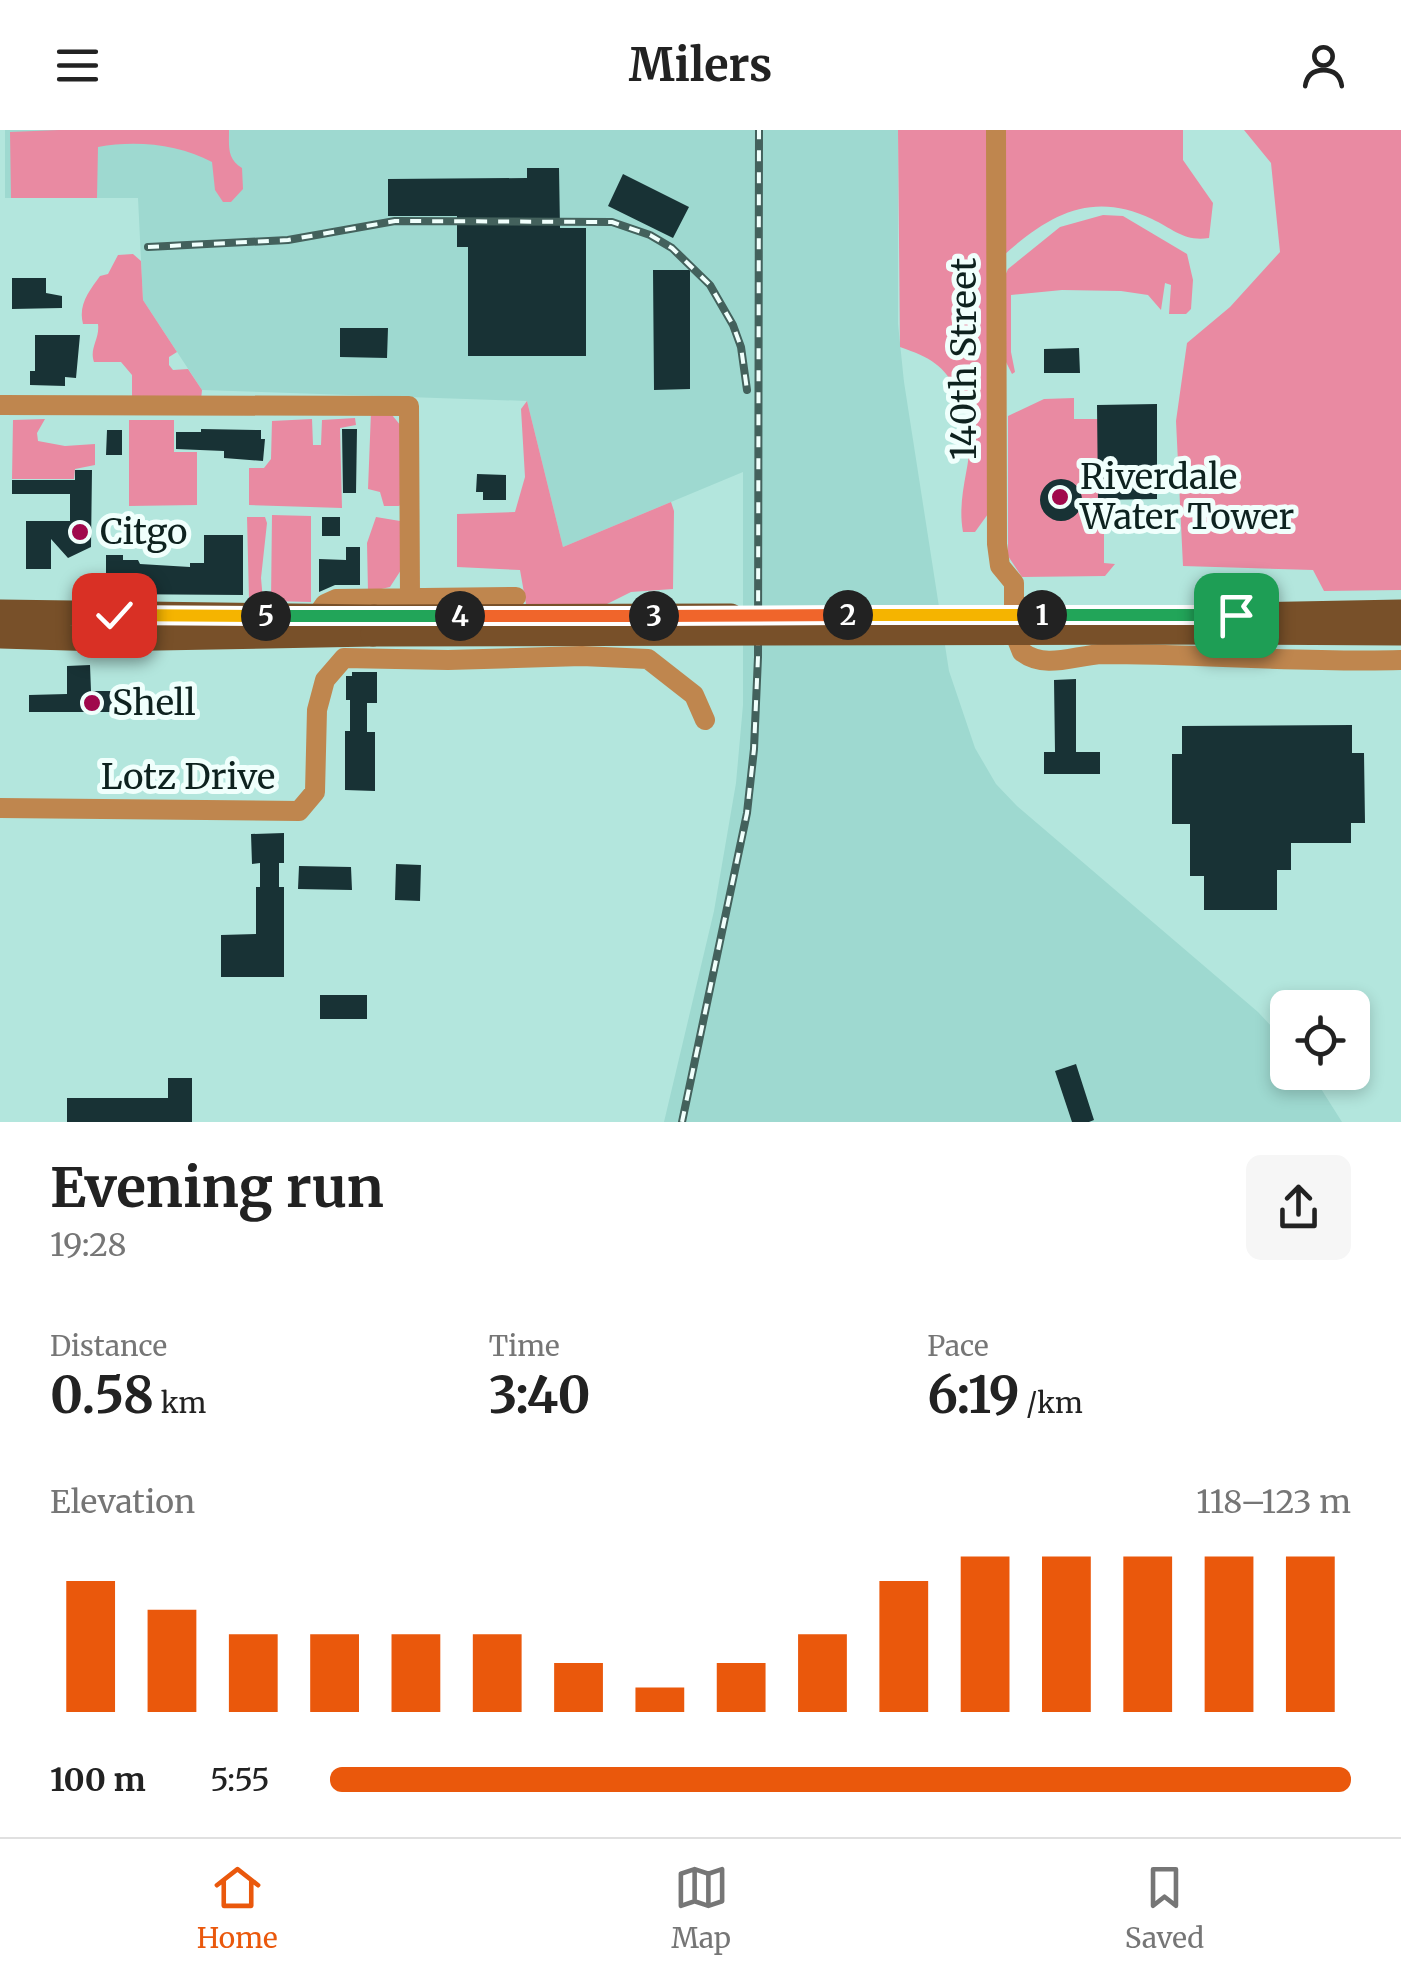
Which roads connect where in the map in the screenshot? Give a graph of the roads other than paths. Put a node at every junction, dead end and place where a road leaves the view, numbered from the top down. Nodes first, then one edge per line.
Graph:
1 (996, 130) edge
2 (0, 405) edge
3 (516, 597) dead end
4 (410, 598) junction
5 (0, 612) edge
6 (1401, 612) edge
7 (316, 617) junction
8 (1237, 623) junction
9 (374, 625) junction
10 (1401, 633) edge
11 (0, 636) edge
12 (1401, 660) edge
13 (705, 720) dead end
14 (0, 808) edge

1 - 12 street, 140th Street
2 - 4 street
3 - 4 street
4 - 7 street
5 - 7 main road
6 - 8 main road
7 - 9 main road
8 - 9 main road, bridge
8 - 10 main road
9 - 11 main road
13 - 14 street, Lotz Drive

